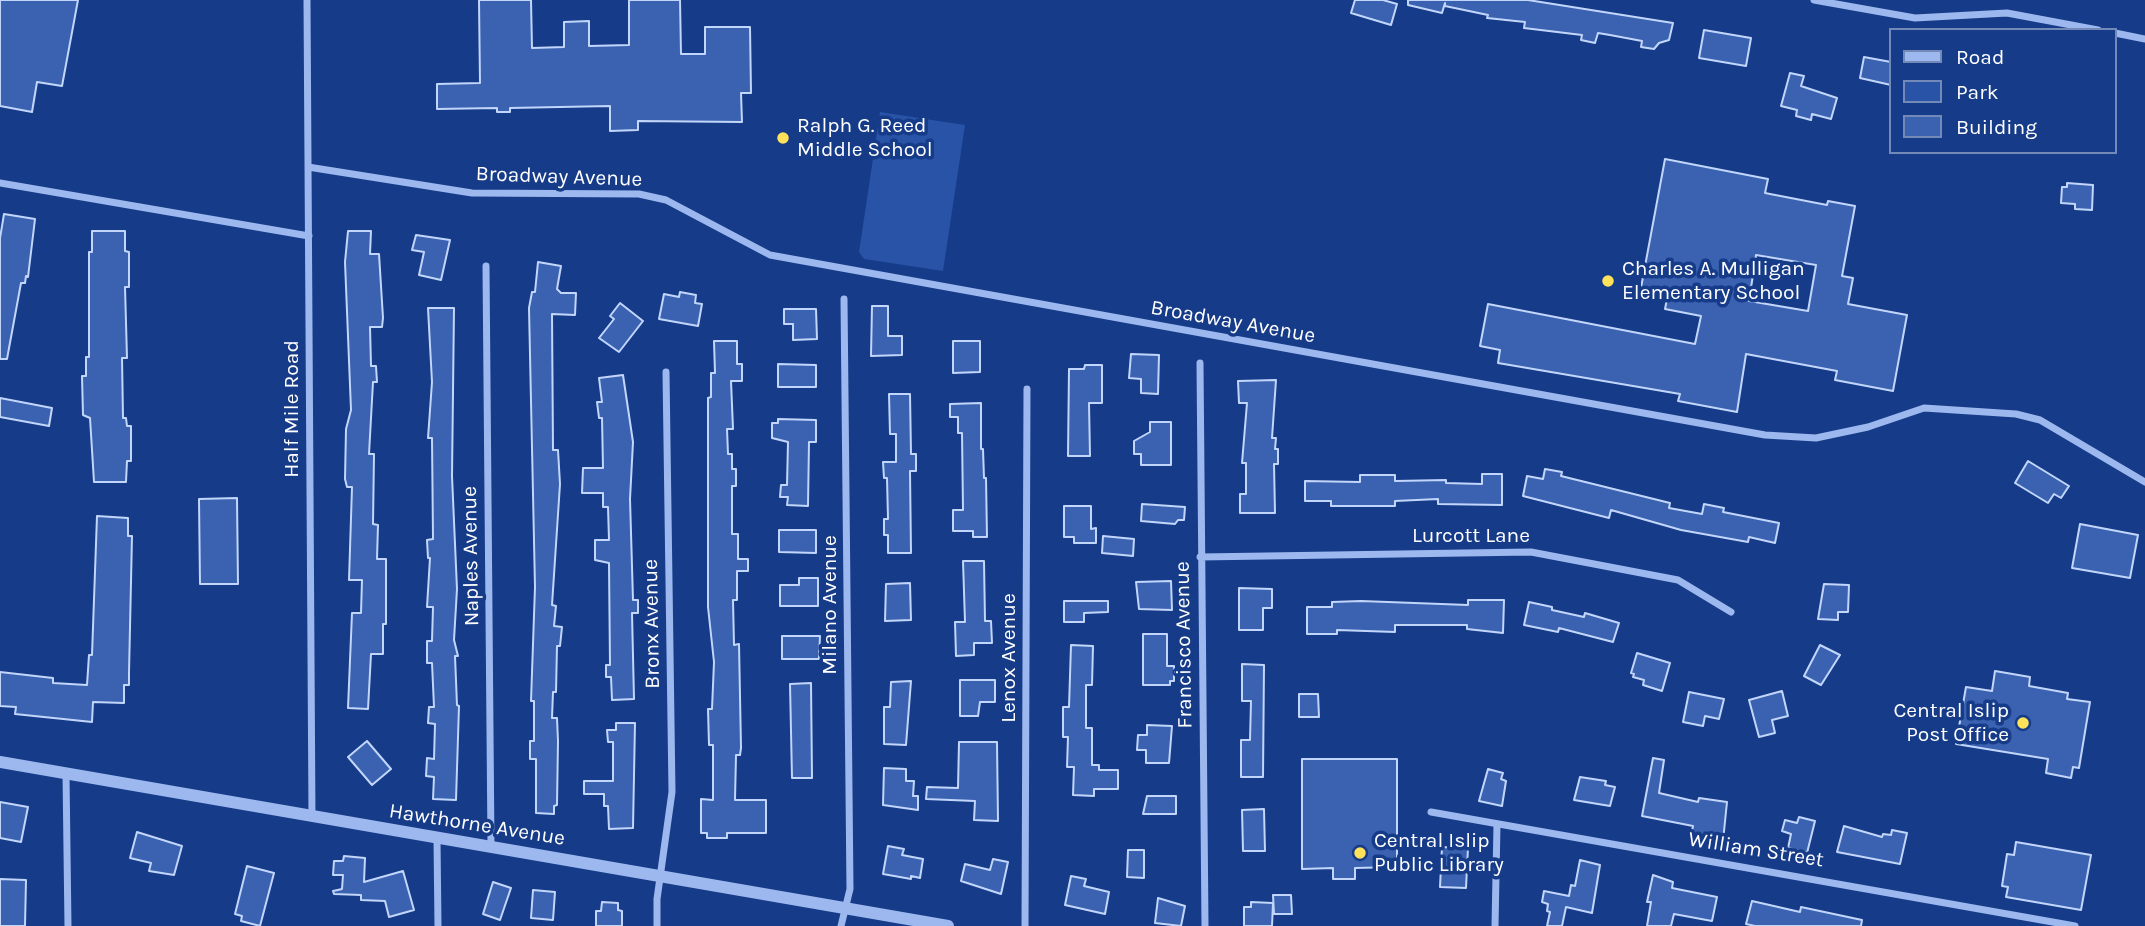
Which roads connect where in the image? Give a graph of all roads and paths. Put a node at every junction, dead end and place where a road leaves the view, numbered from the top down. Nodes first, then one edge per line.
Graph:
1 (307, 0) edge
2 (1814, 0) edge
3 (2087, 28) edge
4 (2117, 33) edge
5 (2145, 39) edge
6 (308, 167) junction
7 (0, 183) edge
8 (309, 236) junction
9 (486, 265) dead end
10 (844, 299) dead end
11 (1200, 363) dead end
12 (666, 372) dead end
13 (1027, 389) dead end
14 (2145, 482) edge
15 (1200, 556) junction
16 (1731, 612) dead end
17 (0, 762) edge
18 (66, 774) junction
19 (1431, 811) dead end
20 (312, 817) junction
21 (1497, 825) junction
22 (437, 839) junction
23 (491, 846) junction
24 (662, 876) junction
25 (846, 911) junction
26 (68, 926) edge
27 (438, 926) edge
28 (657, 926) edge
29 (841, 926) edge
30 (948, 926) edge
31 (1025, 926) edge
32 (1205, 926) edge
33 (1495, 926) edge
34 (2075, 926) edge

1 - 6 street, Half Mile Road
2 - 3 street
4 - 5 street
6 - 8 street, Half Mile Road
6 - 14 street, Broadway Avenue
7 - 8 street
8 - 20 street, Half Mile Road
9 - 23 street, Naples Avenue
10 - 25 street, Milano Avenue
11 - 15 street, Francisco Avenue
12 - 24 street, Bronx Avenue
13 - 31 street, Lenox Avenue
15 - 16 street, Lurcott Lane
15 - 32 street, Francisco Avenue
17 - 18 street, Hawthorne Avenue
18 - 20 street, Hawthorne Avenue
18 - 26 street
19 - 21 street, William Street
20 - 22 street, Hawthorne Avenue
21 - 33 street
21 - 34 street, William Street
22 - 23 street, Hawthorne Avenue
22 - 27 street
23 - 24 street, Hawthorne Avenue
24 - 25 street, Hawthorne Avenue
24 - 28 street, Bronx Avenue
25 - 29 street, Milano Avenue
25 - 30 street, Hawthorne Avenue

